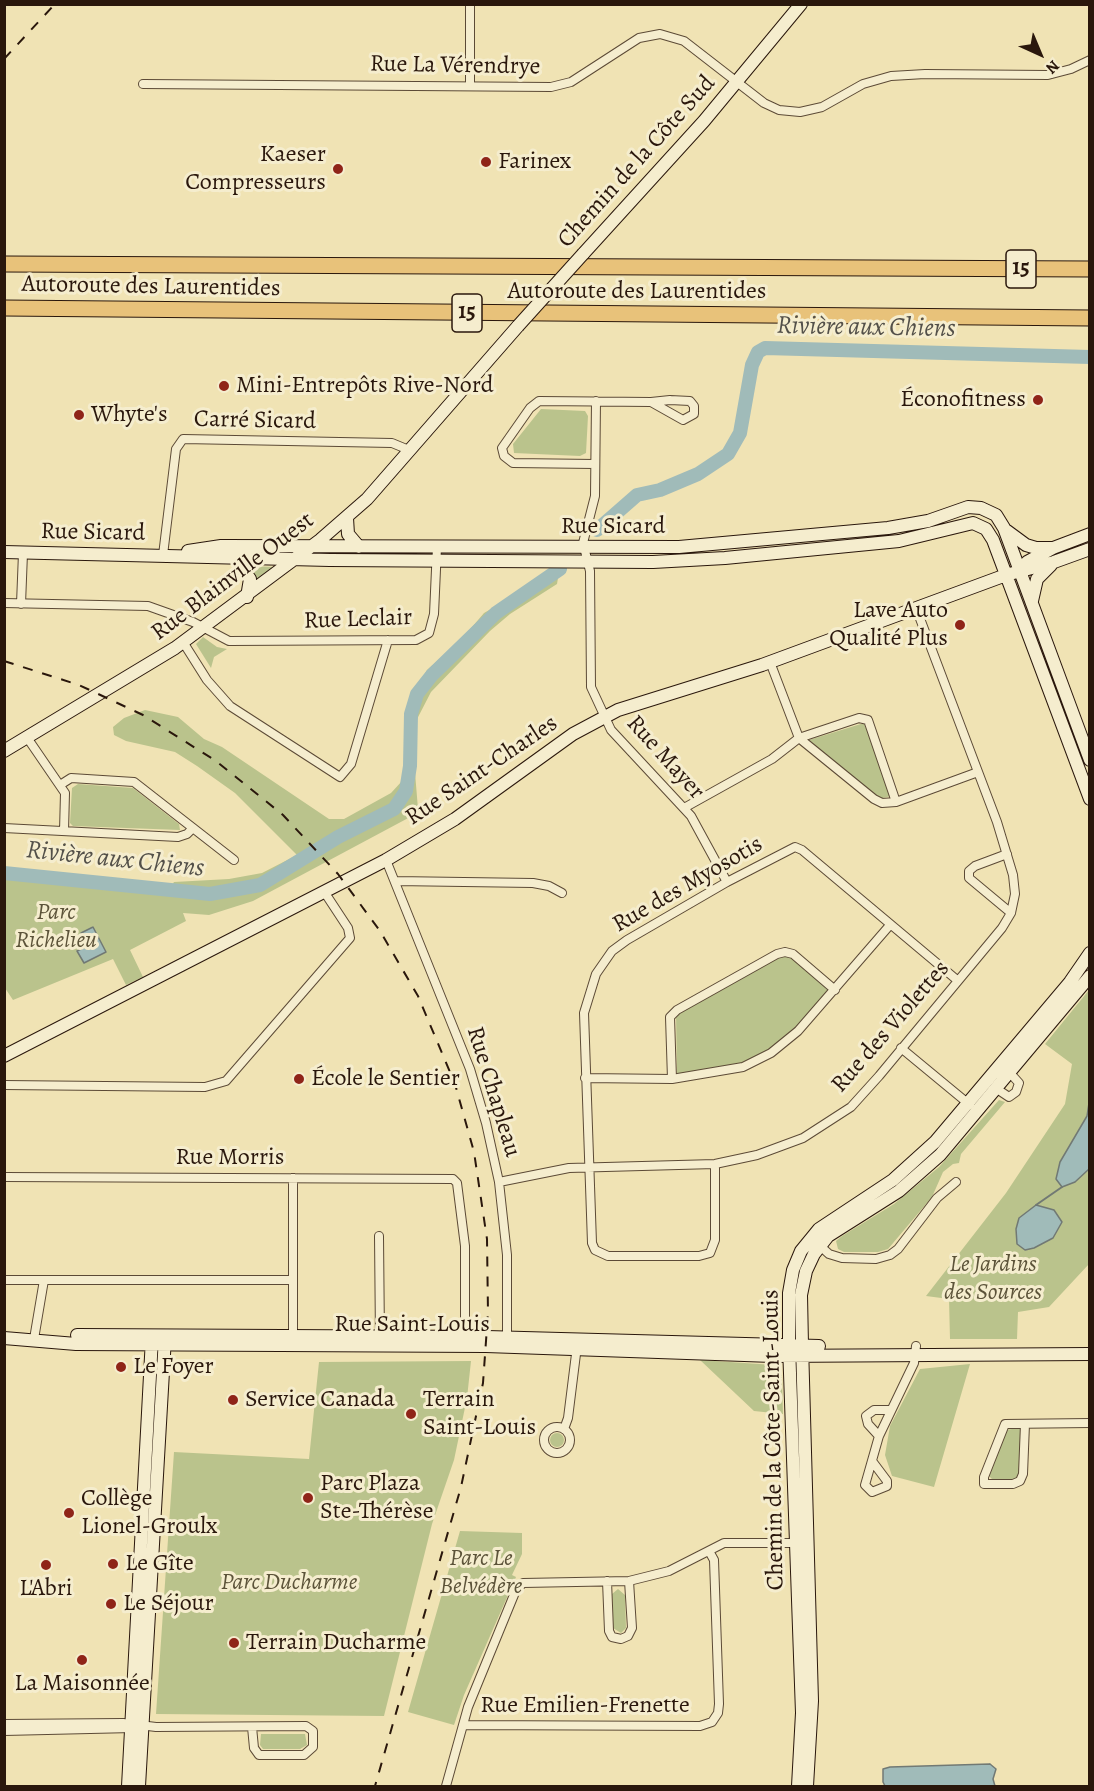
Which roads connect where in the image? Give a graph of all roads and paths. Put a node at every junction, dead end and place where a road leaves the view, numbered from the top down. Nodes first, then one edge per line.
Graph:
1 (470, 4) edge
2 (801, 4) edge
3 (1089, 60) edge
4 (736, 83) junction
5 (142, 84) dead end
6 (470, 86) junction
7 (4, 264) edge
8 (1089, 269) edge
9 (4, 308) edge
10 (1046, 318) junction
11 (1089, 318) edge
12 (1089, 324) edge
13 (453, 398) joint
14 (596, 401) junction
15 (651, 402) junction
16 (409, 450) junction
17 (595, 464) junction
18 (346, 518) junction
19 (1004, 528) junction
20 (846, 533) junction
21 (1089, 534) edge
22 (736, 544) junction
23 (312, 546) junction
24 (847, 546) junction
25 (359, 547) junction
26 (437, 547) junction
27 (1053, 548) junction
28 (584, 549) junction
29 (1089, 549) edge
30 (4, 552) edge
31 (23, 553) junction
32 (163, 555) junction
33 (738, 557) junction
34 (235, 558) junction
35 (297, 559) junction
36 (437, 561) junction
37 (589, 562) junction
38 (1054, 562) junction
39 (1019, 569) junction
40 (1006, 575) junction
41 (247, 597) junction
42 (4, 603) edge
43 (21, 604) junction
44 (1032, 604) junction
45 (916, 608) junction
46 (204, 628) junction
47 (388, 640) junction
48 (183, 642) junction
49 (770, 662) junction
50 (1069, 705) junction
51 (1056, 710) junction
52 (604, 717) junction
53 (26, 736) junction
54 (799, 738) junction
55 (4, 751) edge
56 (1089, 760) edge
57 (978, 772) junction
58 (60, 785) junction
59 (1089, 799) edge
60 (896, 802) junction
61 (684, 808) junction
62 (4, 828) edge
63 (193, 828) junction
64 (64, 831) junction
65 (1006, 854) junction
66 (234, 860) dead end
67 (386, 860) junction
68 (395, 881) junction
69 (727, 882) junction
70 (325, 893) junction
71 (562, 893) dead end
72 (1011, 913) junction
73 (890, 925) junction
74 (1089, 953) edge
75 (1089, 976) edge
76 (957, 980) junction
77 (835, 990) junction
78 (901, 1048) junction
79 (4, 1056) edge
80 (585, 1078) junction
81 (672, 1079) junction
82 (4, 1085) edge
83 (973, 1108) junction
84 (715, 1164) junction
85 (588, 1167) junction
86 (4, 1177) edge
87 (293, 1178) junction
88 (499, 1182) junction
89 (956, 1182) dead end
90 (379, 1236) dead end
91 (815, 1242) junction
92 (4, 1280) edge
93 (44, 1280) junction
94 (293, 1280) junction
95 (4, 1338) edge
96 (34, 1339) junction
97 (152, 1340) junction
98 (165, 1340) junction
99 (293, 1341) junction
100 (380, 1342) junction
101 (465, 1342) junction
102 (507, 1342) junction
103 (577, 1344) junction
104 (1089, 1346) edge
105 (795, 1350) junction
106 (916, 1350) junction
107 (1089, 1354) edge
108 (890, 1410) junction
109 (1089, 1423) edge
110 (1025, 1424) junction
111 (564, 1430) dead end
112 (879, 1436) junction
113 (872, 1461) dead end
114 (802, 1543) junction
115 (709, 1551) junction
116 (607, 1581) junction
117 (629, 1581) junction
118 (4, 1724) edge
119 (463, 1725) junction
120 (807, 1725) junction
121 (135, 1727) junction
122 (252, 1727) junction
123 (4, 1731) edge
124 (128, 1786) edge
125 (139, 1786) edge
126 (446, 1786) edge
127 (798, 1786) edge
128 (807, 1786) edge

1 - 6 street
2 - 4 street, Chemin de la Côte Sud
3 - 4 street, Rue La Vérendrye
4 - 6 street, Rue La Vérendrye
4 - 13 street, Chemin de la Côte Sud, bridge
5 - 6 street, Rue La Vérendrye
7 - 8 highway, Autoroute des Laurentides / 15
9 - 10 highway, Autoroute des Laurentides / 15
10 - 11 highway, Autoroute des Laurentides / 15
10 - 12 highway
13 - 16 street, Rue Blainville Ouest
14 - 15 street
14 - 17 street
14 - 17 street
15 - 15 street
16 - 18 street, Rue Blainville Ouest
16 - 32 street, Carré Sicard
17 - 28 street
18 - 23 street, Rue Blainville Ouest
18 - 25 street
19 - 20 street, Rue Sicard
19 - 27 street, Rue Sicard
19 - 39 street
20 - 22 street, Rue Sicard
20 - 24 street
21 - 27 street, Rue Saint-Charles
22 - 28 street, Rue Sicard
22 - 33 street
23 - 25 street, Rue Sicard
23 - 32 street, Rue Sicard
23 - 35 street, Rue Blainville Ouest
24 - 33 street, Rue Sicard
24 - 40 street, Rue Sicard
25 - 26 street, Rue Sicard
26 - 28 street, Rue Sicard
26 - 36 street, Rue Leclair
27 - 39 street, Rue Saint-Charles
28 - 37 street, Rue Mayer
29 - 38 street, Rue Saint-Charles
30 - 31 street, Rue Sicard
31 - 32 street, Rue Sicard
31 - 43 street, Rue Sicard
32 - 34 street, Rue Sicard
33 - 37 street, Rue Sicard
34 - 35 street, Rue Sicard
34 - 41 street
35 - 36 street, Rue Sicard
35 - 41 street, Rue Blainville Ouest
36 - 37 street, Rue Sicard
36 - 47 street, Rue Leclair
37 - 52 street, Rue Mayer
38 - 39 street, Rue Saint-Charles
38 - 44 street
39 - 40 street, Rue Saint-Charles
39 - 44 street
40 - 45 street, Rue Saint-Charles
40 - 51 street
41 - 46 street, Rue Blainville Ouest
42 - 43 street, Rue Leclair
43 - 46 street, Rue Leclair
44 - 50 street
45 - 49 street, Rue Saint-Charles
45 - 57 street, Rue des Violettes
46 - 47 street, Rue Leclair
46 - 48 street, Rue Blainville Ouest
47 - 48 street
48 - 53 street, Rue Blainville Ouest
49 - 52 street, Rue Saint-Charles
49 - 54 street
50 - 51 street
50 - 56 street
51 - 59 street
52 - 61 street, Rue Mayer
52 - 67 street, Rue Saint-Charles
53 - 55 street, Rue Blainville Ouest
53 - 58 street
54 - 60 street
54 - 60 street
54 - 61 street
57 - 60 street
57 - 65 street, Rue des Violettes
58 - 63 street
58 - 64 street
61 - 69 street, Rue Mayer
62 - 64 street
63 - 64 street
63 - 66 street
65 - 72 street, Rue des Violettes
65 - 72 street
67 - 68 street, Rue Chapleau
67 - 70 street, Rue Saint-Charles
68 - 71 street
68 - 88 street, Rue Chapleau
69 - 73 street, Rue des Myosotis
69 - 80 street, Rue des Myosotis
70 - 79 street, Rue Saint-Charles
70 - 82 street
72 - 76 street, Rue des Violettes
73 - 76 street, Rue des Myosotis
73 - 77 street
74 - 83 street, Chemin de la Côte-Saint-Louis
75 - 83 street, Chemin de la Côte-Saint-Louis
76 - 78 street, Rue des Violettes
77 - 81 street
77 - 81 street
78 - 83 street
78 - 84 street, Rue des Violettes
80 - 81 street
80 - 85 street, Rue des Myosotis
83 - 91 street, Chemin de la Côte-Saint-Louis
84 - 85 street, Rue des Violettes
84 - 85 street, Rue des Myosotis
85 - 88 street, Rue des Violettes
86 - 87 street, Rue Morris
87 - 94 street
87 - 101 street, Rue Morris
88 - 102 street, Rue Chapleau
89 - 91 street
90 - 100 street
91 - 105 street, Chemin de la Côte-Saint-Louis
92 - 93 street
93 - 94 street
93 - 96 street
94 - 99 street
95 - 96 street, Rue Saint-Louis
96 - 97 street, Rue Saint-Louis
97 - 98 street, Rue Saint-Louis
97 - 121 street
98 - 99 street, Rue Saint-Louis
98 - 121 street
99 - 100 street, Rue Saint-Louis
100 - 101 street, Rue Saint-Louis
101 - 102 street, Rue Saint-Louis
102 - 103 street, Rue Saint-Louis
103 - 105 street, Rue Saint-Louis
103 - 111 street
104 - 106 street
105 - 106 street, Rue Saint-Louis
105 - 114 street, Chemin de la Côte-Saint-Louis
106 - 107 street
106 - 108 street
108 - 112 street
108 - 112 street
109 - 110 street
110 - 110 street
112 - 113 street
114 - 115 street
114 - 120 street, Chemin de la Côte-Saint-Louis
115 - 117 street
115 - 119 street, Rue Emilien-Frenette
116 - 117 street
116 - 117 street
116 - 119 street
118 - 121 street
119 - 126 street
120 - 127 street
120 - 128 street
121 - 122 street
121 - 123 street
121 - 124 street
121 - 125 street
122 - 122 street

